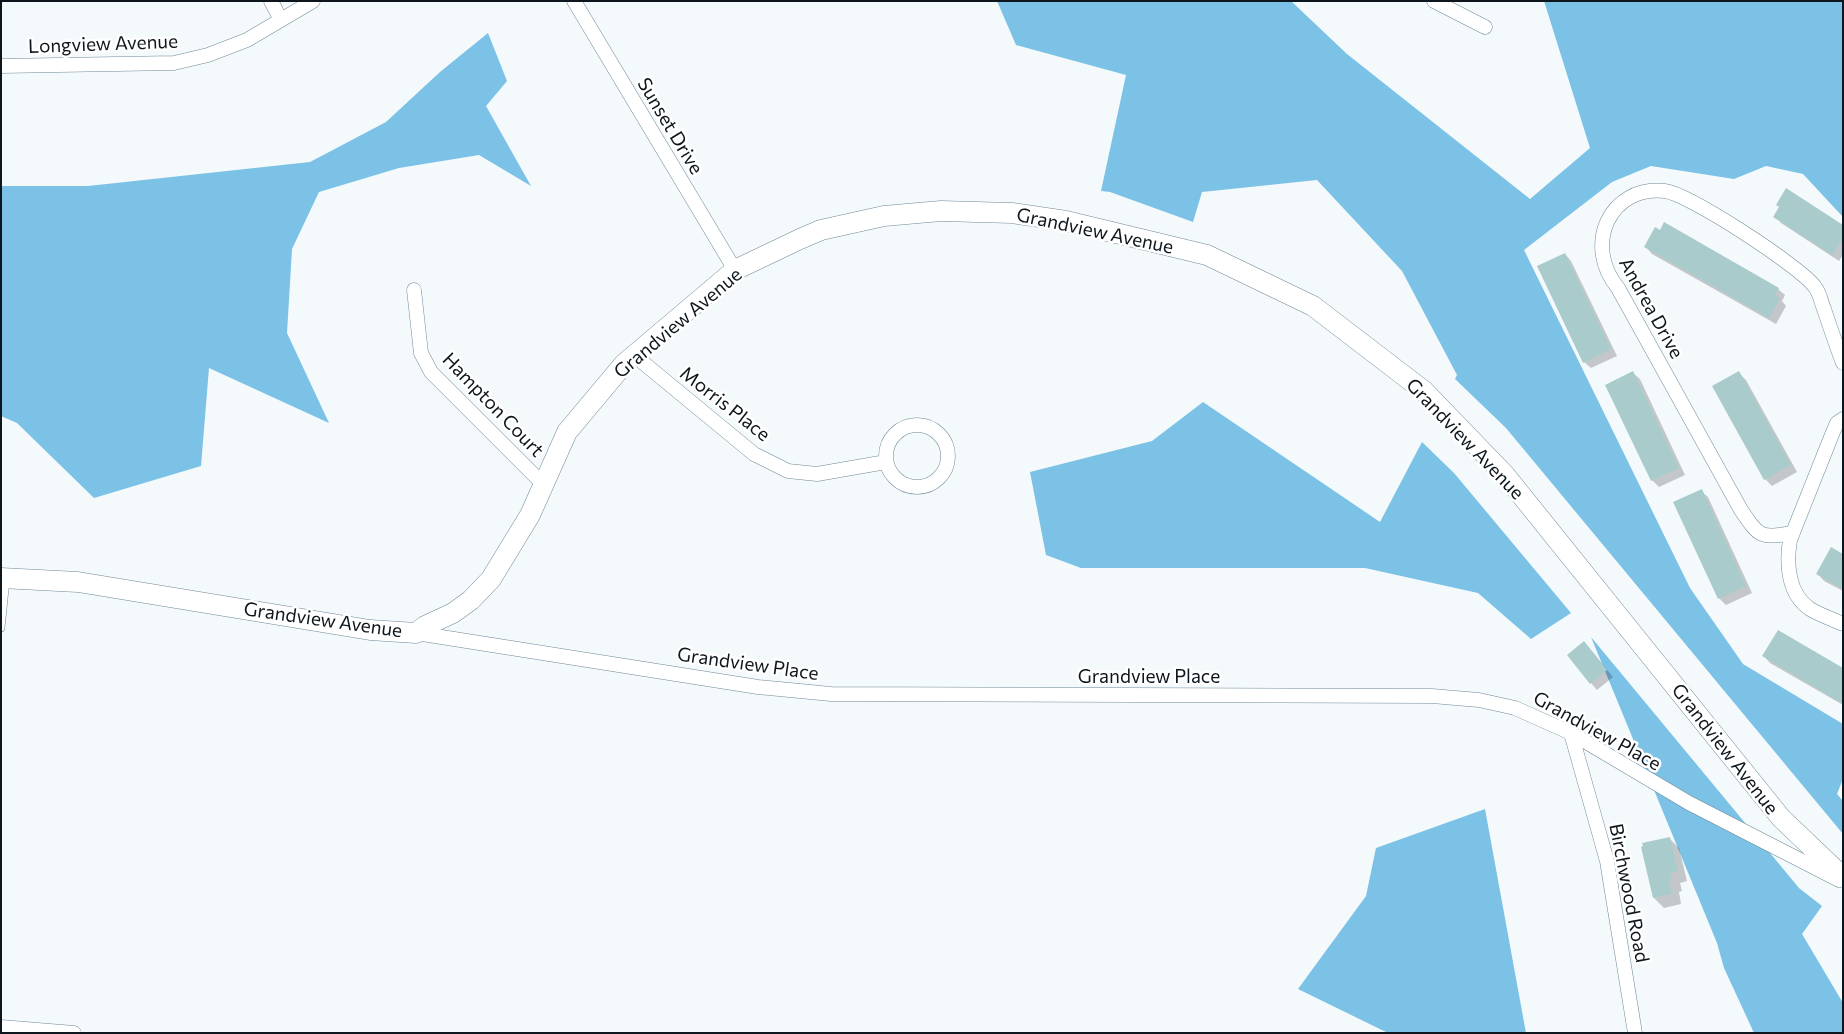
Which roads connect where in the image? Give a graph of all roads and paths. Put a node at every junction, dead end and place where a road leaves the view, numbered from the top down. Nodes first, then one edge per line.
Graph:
1 (270, 1) edge
2 (313, 1) edge
3 (574, 1) edge
4 (1434, 1) edge
5 (281, 20) junction
6 (1485, 27) dead end
7 (1, 66) edge
8 (735, 270) junction
9 (414, 290) dead end
10 (635, 356) junction
11 (1843, 362) edge
12 (1843, 419) edge
13 (886, 462) junction
14 (543, 484) junction
15 (1792, 533) junction
16 (4, 578) edge
17 (1843, 624) edge
18 (1, 628) edge
19 (416, 633) junction
20 (1571, 733) junction
21 (1843, 877) edge
22 (1843, 882) edge
23 (1, 1027) edge
24 (74, 1033) edge
25 (1635, 1033) edge

1 - 5 street
2 - 5 street, Longview Avenue
3 - 8 street, Sunset Drive
4 - 6 street
5 - 7 street, Longview Avenue
8 - 10 main road, Grandview Avenue
8 - 21 main road, Grandview Avenue
9 - 14 street, Hampton Court
10 - 13 street, Morris Place
10 - 14 main road, Grandview Avenue
11 - 15 street, Andrea Drive
12 - 15 street
13 - 13 street
14 - 19 main road, Grandview Avenue
15 - 17 street
16 - 18 lane
16 - 19 main road, Grandview Avenue
19 - 20 street, Grandview Place
20 - 22 street, Grandview Place
20 - 25 street, Birchwood Road
23 - 24 street

